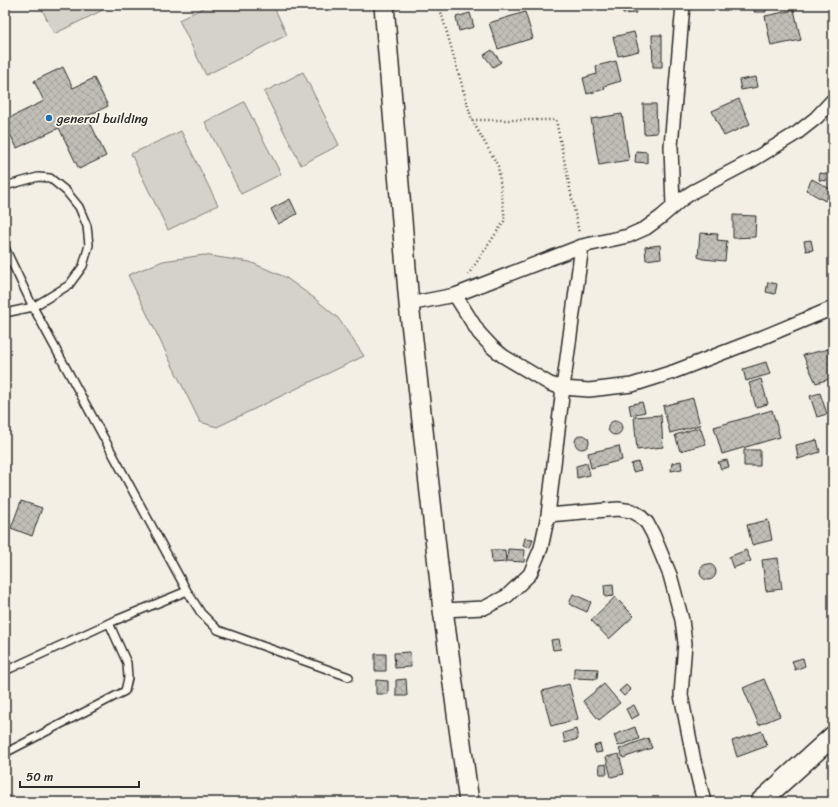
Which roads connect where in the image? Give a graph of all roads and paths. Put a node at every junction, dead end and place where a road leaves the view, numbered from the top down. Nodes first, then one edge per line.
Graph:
1 (384, 5) edge
2 (439, 5) edge
3 (683, 5) edge
4 (833, 100) edge
5 (472, 120) junction
6 (5, 186) edge
7 (673, 206) junction
8 (582, 246) junction
9 (5, 248) edge
10 (455, 295) junction
11 (409, 304) junction
12 (33, 307) junction
13 (833, 308) edge
14 (5, 313) edge
15 (563, 388) junction
16 (548, 515) junction
17 (188, 591) junction
18 (443, 610) junction
19 (109, 623) junction
20 (5, 671) edge
21 (349, 677) dead end
22 (833, 736) edge
23 (5, 753) edge
24 (469, 802) edge
25 (704, 802) edge
26 (760, 802) edge

1 - 11 street
2 - 5 path
3 - 7 street
4 - 7 street
5 - 8 path
5 - 10 path
6 - 12 lane
7 - 8 street
8 - 10 street
8 - 15 street
9 - 12 lane
10 - 11 street
10 - 15 street
11 - 18 street
12 - 14 lane
12 - 17 lane
13 - 15 street
15 - 16 street
16 - 18 street
16 - 25 street
17 - 19 lane
17 - 21 lane
18 - 24 street
19 - 20 lane
19 - 23 lane
22 - 26 street

